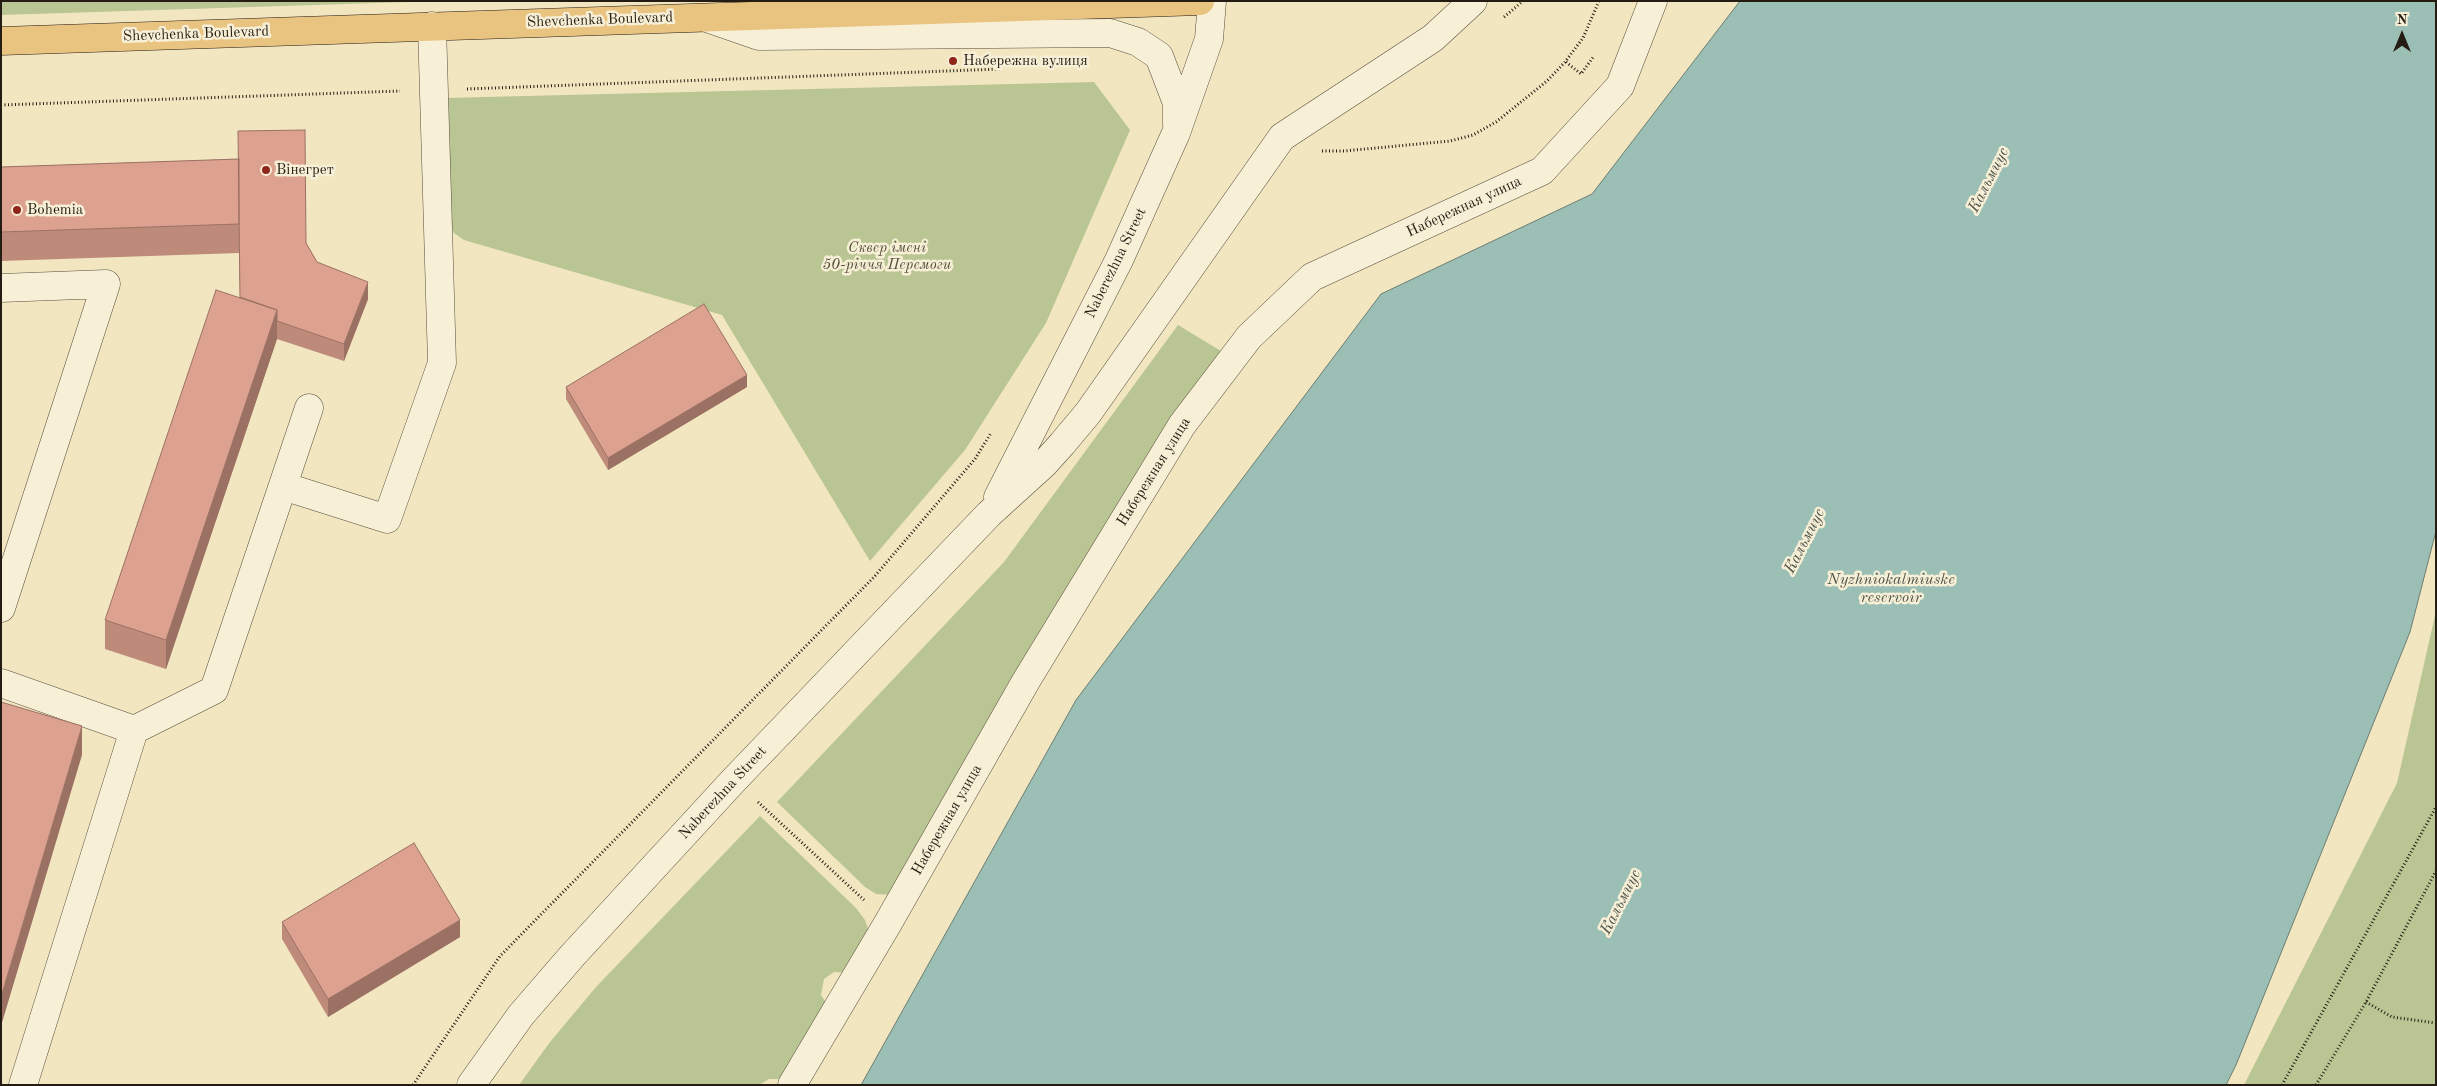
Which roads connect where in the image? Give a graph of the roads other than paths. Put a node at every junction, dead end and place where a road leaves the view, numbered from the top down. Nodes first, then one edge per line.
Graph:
1 (1200, 1) edge
2 (1212, 1) edge
3 (1473, 1) edge
4 (1653, 1) edge
5 (700, 16) junction
6 (432, 26) junction
7 (1, 41) edge
8 (1176, 133) junction
9 (1, 288) edge
10 (309, 408) dead end
11 (283, 486) junction
12 (989, 514) junction
13 (1, 608) edge
14 (1, 683) edge
15 (134, 730) junction
16 (23, 1085) edge
17 (471, 1085) edge
18 (792, 1085) edge

1 - 5 main road, Shevchenka Boulevard
2 - 8 street, Naberezhna Street
3 - 12 street, Naberezhna Street
4 - 18 street, Набережная улица
5 - 6 main road, Shevchenka Boulevard
5 - 8 street
6 - 7 main road, Shevchenka Boulevard
6 - 11 street
8 - 12 street, Naberezhna Street
9 - 13 street
10 - 11 street
11 - 15 street
12 - 17 street, Naberezhna Street
14 - 15 street
15 - 16 street

